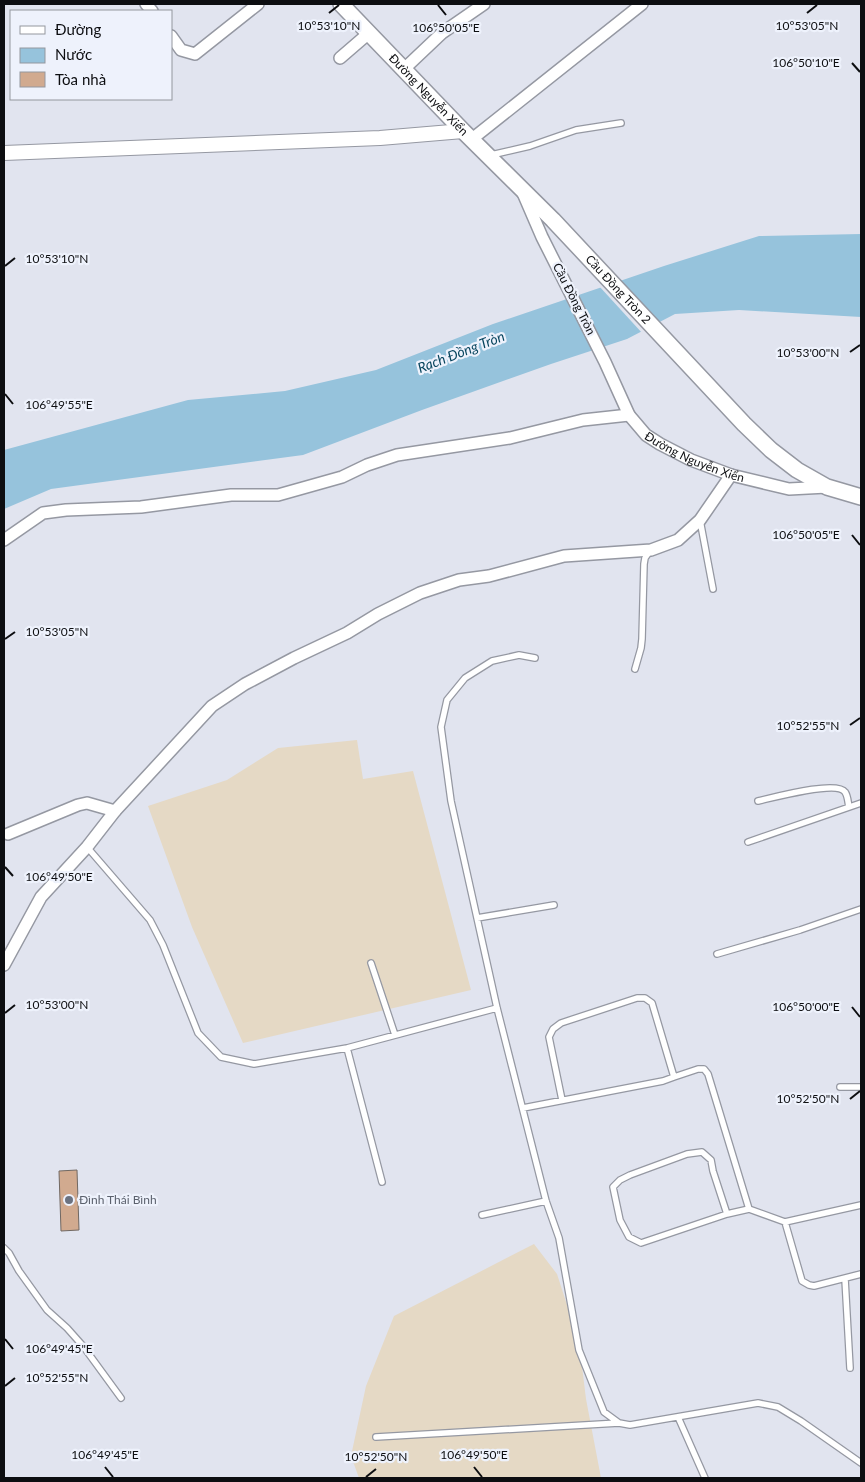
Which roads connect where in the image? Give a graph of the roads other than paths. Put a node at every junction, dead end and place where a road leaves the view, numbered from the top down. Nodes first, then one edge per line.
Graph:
1 (258, 4) edge
2 (341, 4) edge
3 (484, 4) edge
4 (642, 4) edge
5 (369, 33) junction
6 (172, 37) edge
7 (340, 58) dead end
8 (404, 69) junction
9 (621, 123) dead end
10 (468, 135) junction
11 (4, 153) edge
12 (489, 156) junction
13 (519, 185) junction
14 (553, 220) joint
15 (542, 237) joint
16 (683, 358) joint
17 (605, 362) joint
18 (629, 415) junction
19 (730, 475) junction
20 (827, 488) junction
21 (861, 497) edge
22 (700, 520) junction
23 (4, 540) edge
24 (652, 550) junction
25 (713, 589) dead end
26 (535, 658) dead end
27 (635, 669) dead end
28 (758, 801) dead end
29 (861, 803) edge
30 (849, 807) junction
31 (115, 811) junction
32 (8, 834) dead end
33 (748, 842) dead end
34 (88, 847) junction
35 (554, 905) dead end
36 (861, 909) edge
37 (477, 918) junction
38 (717, 954) dead end
39 (371, 963) dead end
40 (4, 965) edge
41 (497, 1008) junction
42 (395, 1035) junction
43 (347, 1048) junction
44 (674, 1077) junction
45 (840, 1087) dead end
46 (861, 1087) edge
47 (562, 1100) junction
48 (523, 1108) junction
49 (382, 1182) dead end
50 (546, 1201) junction
51 (861, 1205) edge
52 (749, 1209) junction
53 (727, 1214) junction
54 (482, 1215) dead end
55 (784, 1222) junction
56 (4, 1248) edge
57 (861, 1274) edge
58 (845, 1279) junction
59 (850, 1368) dead end
60 (121, 1398) dead end
61 (678, 1417) junction
62 (619, 1423) junction
63 (376, 1437) dead end
64 (861, 1463) edge
65 (705, 1478) edge

1 - 6 street
2 - 5 main road, Đường Nguyễn Xiển
3 - 8 street
4 - 10 street
5 - 7 street
5 - 8 main road, Đường Nguyễn Xiển
8 - 10 main road, Đường Nguyễn Xiển
9 - 12 lane
10 - 11 street
10 - 12 main road, Đường Nguyễn Xiển
12 - 13 main road, Đường Nguyễn Xiển
13 - 14 main road, Đường Nguyễn Xiển
13 - 15 street, Đường Nguyễn Xiển
14 - 16 main road, Cầu Đồng Tròn 2
15 - 17 street, Cầu Đồng Tròn
16 - 20 main road, Đường Nguyễn Xiển
17 - 18 street, Đường Nguyễn Xiển
18 - 19 street, Đường Nguyễn Xiển
18 - 23 street
19 - 20 street, Đường Nguyễn Xiển
19 - 22 street
20 - 21 main road, Đường Nguyễn Xiển
22 - 24 street
22 - 25 lane
24 - 27 lane
24 - 31 street
26 - 37 lane
28 - 30 lane
29 - 30 lane
30 - 33 lane
31 - 32 street
31 - 34 street
34 - 40 street
34 - 43 lane
35 - 37 lane
36 - 38 lane
37 - 41 lane
39 - 42 lane
41 - 42 lane
41 - 48 lane
42 - 43 lane
43 - 49 lane
44 - 47 lane
44 - 47 lane
44 - 52 lane
45 - 46 lane
47 - 48 lane
48 - 50 lane
50 - 54 lane
50 - 62 lane
51 - 55 lane
52 - 53 lane
52 - 55 lane
53 - 53 lane
55 - 58 lane
56 - 60 lane
57 - 58 lane
58 - 59 lane
61 - 62 lane
61 - 64 lane
61 - 65 lane
62 - 63 lane

